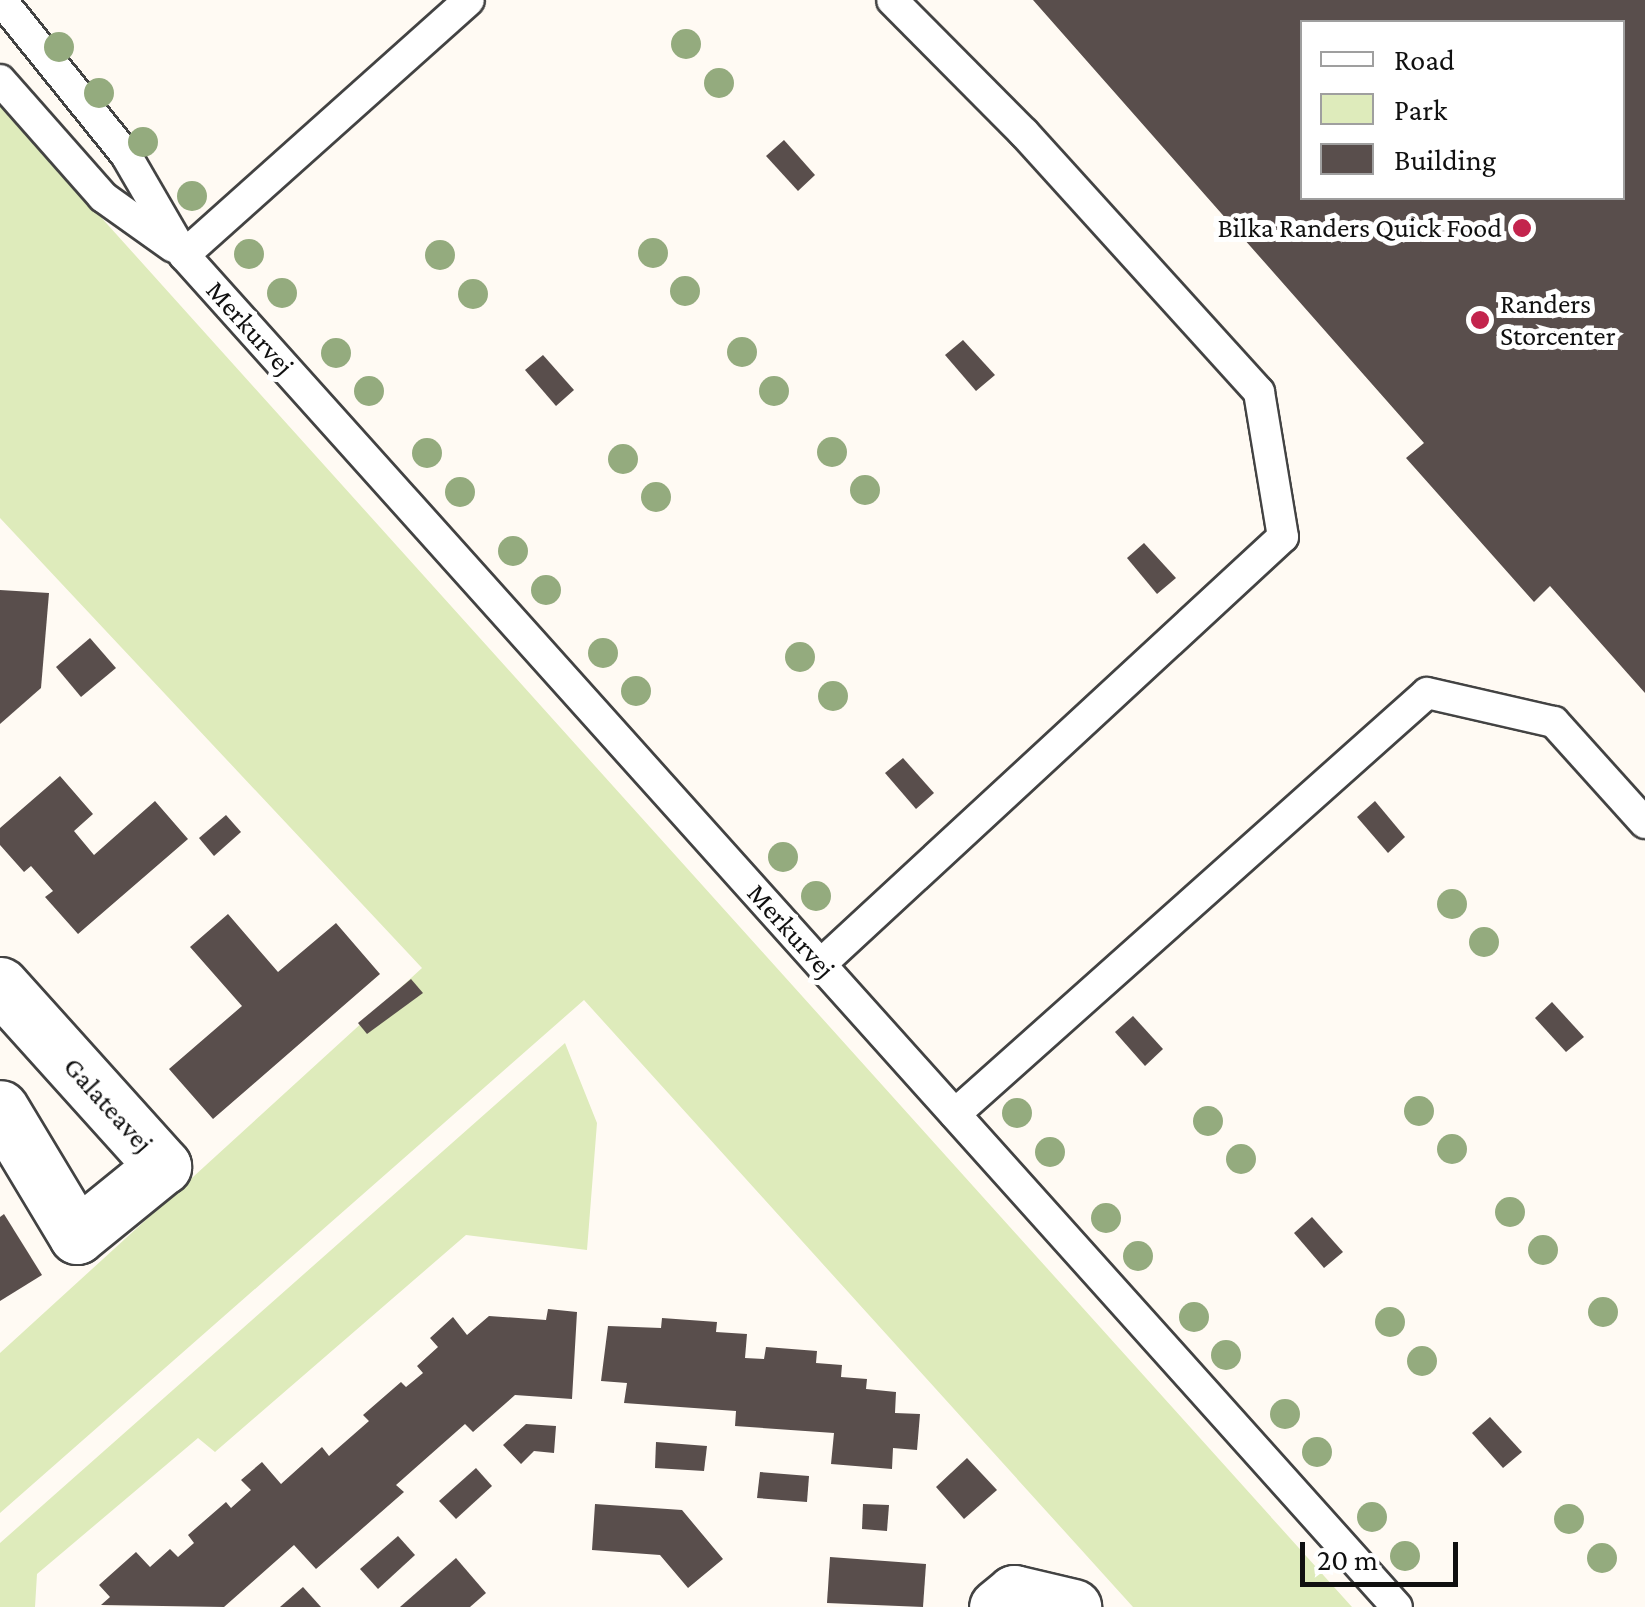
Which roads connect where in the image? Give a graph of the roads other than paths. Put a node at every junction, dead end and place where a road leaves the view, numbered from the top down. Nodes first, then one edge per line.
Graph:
1 (1, 0) edge
2 (469, 0) edge
3 (892, 0) edge
4 (0, 80) edge
5 (184, 255) junction
6 (1645, 823) edge
7 (821, 964) junction
8 (0, 985) edge
9 (0, 1108) edge
10 (955, 1114) junction
11 (997, 1607) edge
12 (1073, 1607) edge
13 (1398, 1607) edge

1 - 5 lane, Merkurvej
2 - 5 lane, Merkurvej
3 - 7 lane
4 - 5 lane, Merkurvej
5 - 7 lane, Merkurvej
6 - 10 lane
7 - 10 lane, Merkurvej
8 - 9 street, Galateavej
10 - 13 lane, Merkurvej
11 - 12 street

